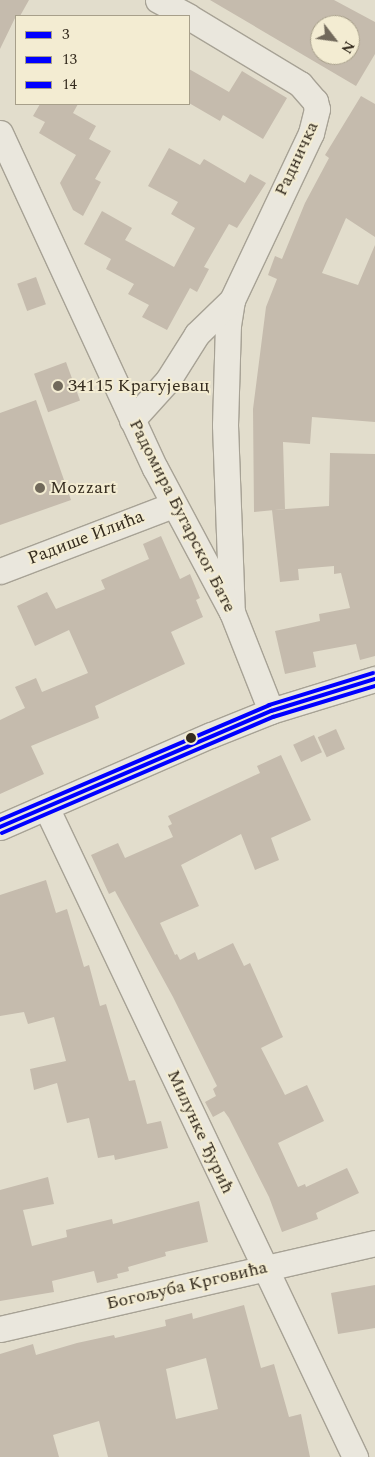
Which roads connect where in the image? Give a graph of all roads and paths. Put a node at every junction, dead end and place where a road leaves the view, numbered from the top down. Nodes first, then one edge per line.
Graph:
1 (158, 0) edge
2 (186, 15) edge
3 (190, 17) edge
4 (0, 133) edge
5 (232, 300) junction
6 (132, 420) junction
7 (173, 504) junction
8 (0, 571) edge
9 (232, 612) junction
10 (375, 679) edge
11 (271, 711) junction
12 (46, 807) junction
13 (0, 826) edge
14 (375, 1243) edge
15 (265, 1269) junction
16 (0, 1329) edge
17 (355, 1457) edge

1 - 2 street, Радничка
3 - 5 street, Радничка
4 - 6 street, Радомира Бугарског Бате
5 - 6 street, Радничка
5 - 9 street, Радничка
6 - 7 street, Радомира Бугарског Бате
7 - 8 street, Радише Илића
7 - 9 street, Радомира Бугарског Бате
9 - 11 street, Радомира Бугарског Бате
10 - 11 street
11 - 12 street
12 - 13 street
12 - 15 street, Милунке Ђурић
14 - 15 street, Богољуба Крговића
15 - 16 street, Богољуба Крговића
15 - 17 street, Милунке Ђурић

